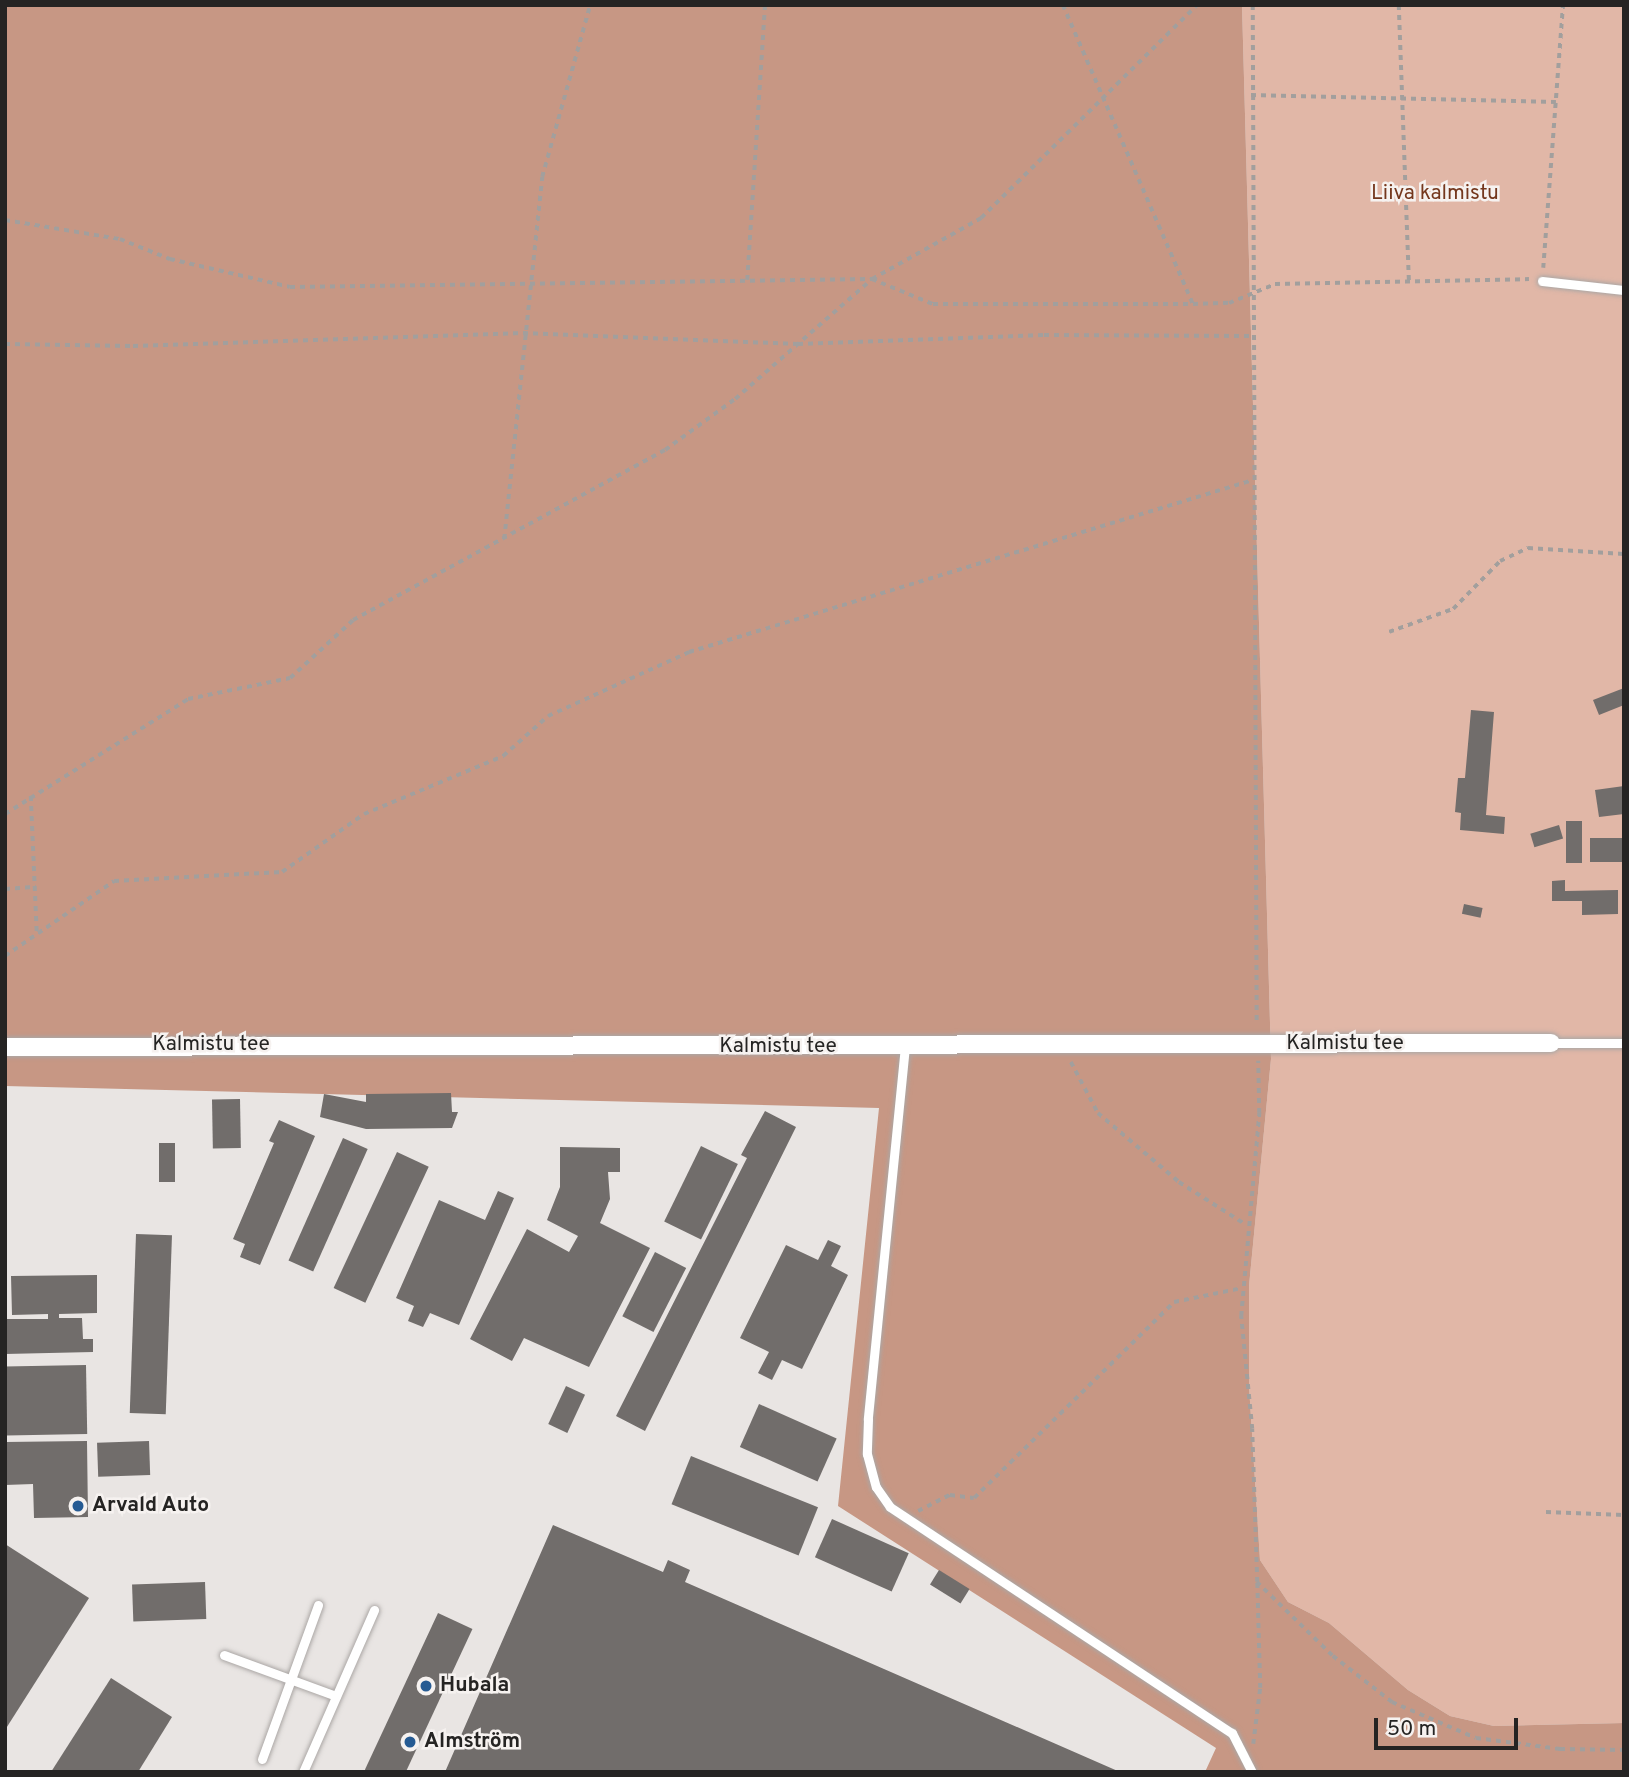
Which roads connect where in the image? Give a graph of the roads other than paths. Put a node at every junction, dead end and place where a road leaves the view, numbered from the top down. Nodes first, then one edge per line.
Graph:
1 (1542, 281) road end
2 (1624, 290) edge
3 (1551, 1043) joint
4 (1624, 1043) edge
5 (905, 1046) junction
6 (5, 1047) edge
7 (318, 1605) dead end
8 (374, 1610) dead end
9 (224, 1655) dead end
10 (292, 1679) junction
11 (336, 1696) junction
12 (262, 1759) dead end
13 (303, 1772) edge
14 (1252, 1772) edge

1 - 2 lane
3 - 4 lane
3 - 5 street, Kalmistu tee
5 - 6 street, Kalmistu tee
5 - 14 lane
7 - 10 lane
8 - 11 lane
9 - 10 lane
10 - 11 lane
10 - 12 lane
11 - 13 lane

